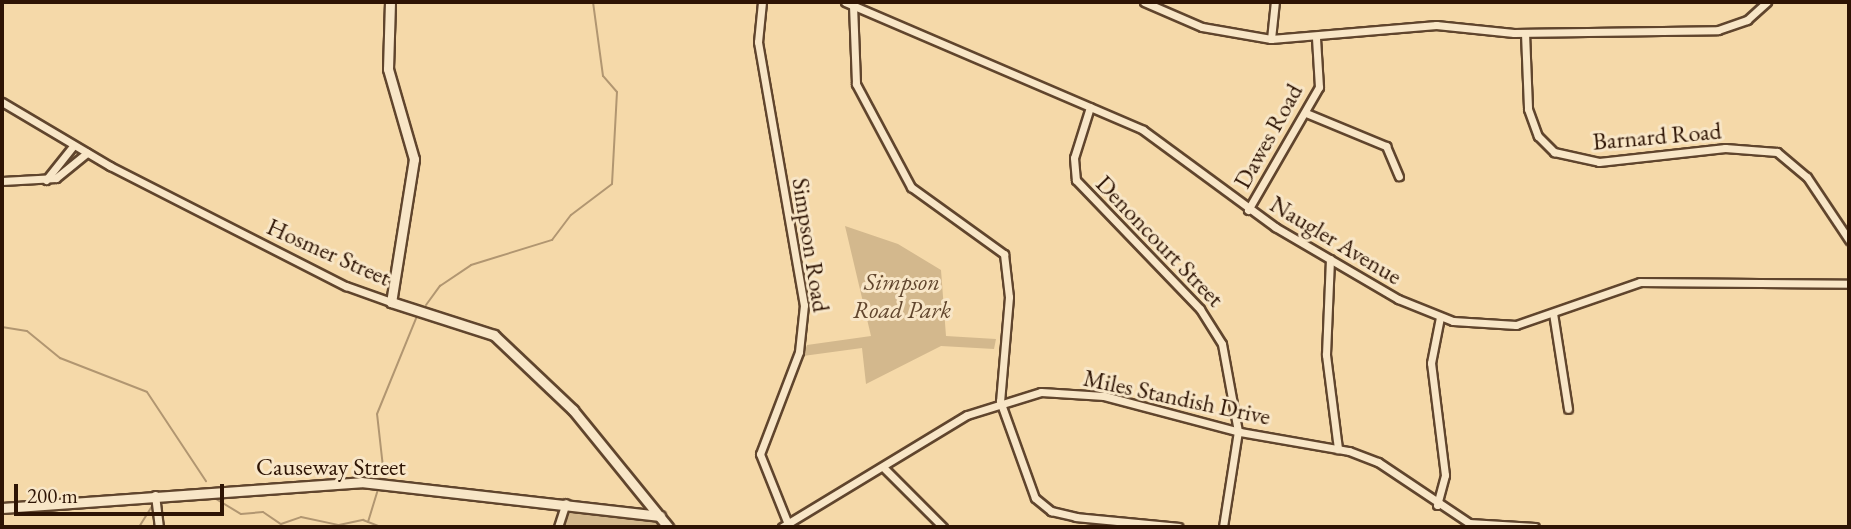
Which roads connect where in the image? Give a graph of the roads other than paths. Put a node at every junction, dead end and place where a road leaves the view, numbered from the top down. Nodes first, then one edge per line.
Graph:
1 (390, 2) edge
2 (762, 2) edge
3 (1144, 2) edge
4 (1275, 2) edge
5 (1766, 2) edge
6 (849, 3) edge
7 (1525, 33) junction
8 (1316, 38) junction
9 (1271, 39) junction
10 (2, 102) edge
11 (1090, 107) junction
12 (1306, 113) junction
13 (73, 146) junction
14 (87, 153) junction
15 (1399, 176) dead end
16 (2, 181) edge
17 (45, 181) junction
18 (1248, 210) junction
19 (1849, 240) edge
20 (1330, 259) junction
21 (1849, 284) edge
22 (391, 302) junction
23 (1553, 313) junction
24 (1440, 317) junction
25 (1000, 401) junction
26 (1568, 409) dead end
27 (1238, 431) junction
28 (1338, 449) junction
29 (883, 467) junction
30 (155, 495) junction
31 (566, 503) junction
32 (1437, 505) junction
33 (2, 508) edge
34 (660, 516) junction
35 (785, 526) edge
36 (159, 527) edge
37 (558, 527) edge
38 (668, 527) edge
39 (943, 527) edge
40 (1179, 527) edge
41 (1223, 527) edge
42 (1535, 527) edge

1 - 22 street
2 - 35 street, Simpson Road
3 - 9 street
4 - 9 street
5 - 7 street
6 - 11 street, Naugler Avenue
6 - 25 street
7 - 8 street
7 - 19 street, Barnard Road
8 - 9 street
8 - 12 street, Dawes Road
10 - 13 street, Hosmer Street
11 - 18 street, Naugler Avenue
11 - 27 street, Denoncourt Street
12 - 15 street
12 - 18 street, Dawes Road
13 - 14 street, Hosmer Street
13 - 17 street
14 - 17 street
14 - 22 street, Hosmer Street
16 - 17 street
18 - 20 street, Naugler Avenue
20 - 24 street, Naugler Avenue
20 - 28 street
21 - 23 street, Naugler Avenue
22 - 34 street, Hosmer Street
23 - 24 street, Naugler Avenue
23 - 26 street
24 - 32 street
25 - 27 street, Miles Standish Drive
25 - 29 street, Miles Standish Drive
25 - 40 street
27 - 28 street, Miles Standish Drive
27 - 41 street, Denoncourt Street
28 - 32 street, Miles Standish Drive
29 - 35 street, Miles Standish Drive
29 - 39 street
30 - 31 street, Causeway Street
30 - 33 street, Causeway Street
30 - 36 street
31 - 34 street, Causeway Street
31 - 37 street
32 - 42 street, Miles Standish Drive
34 - 38 street, Hosmer Street

